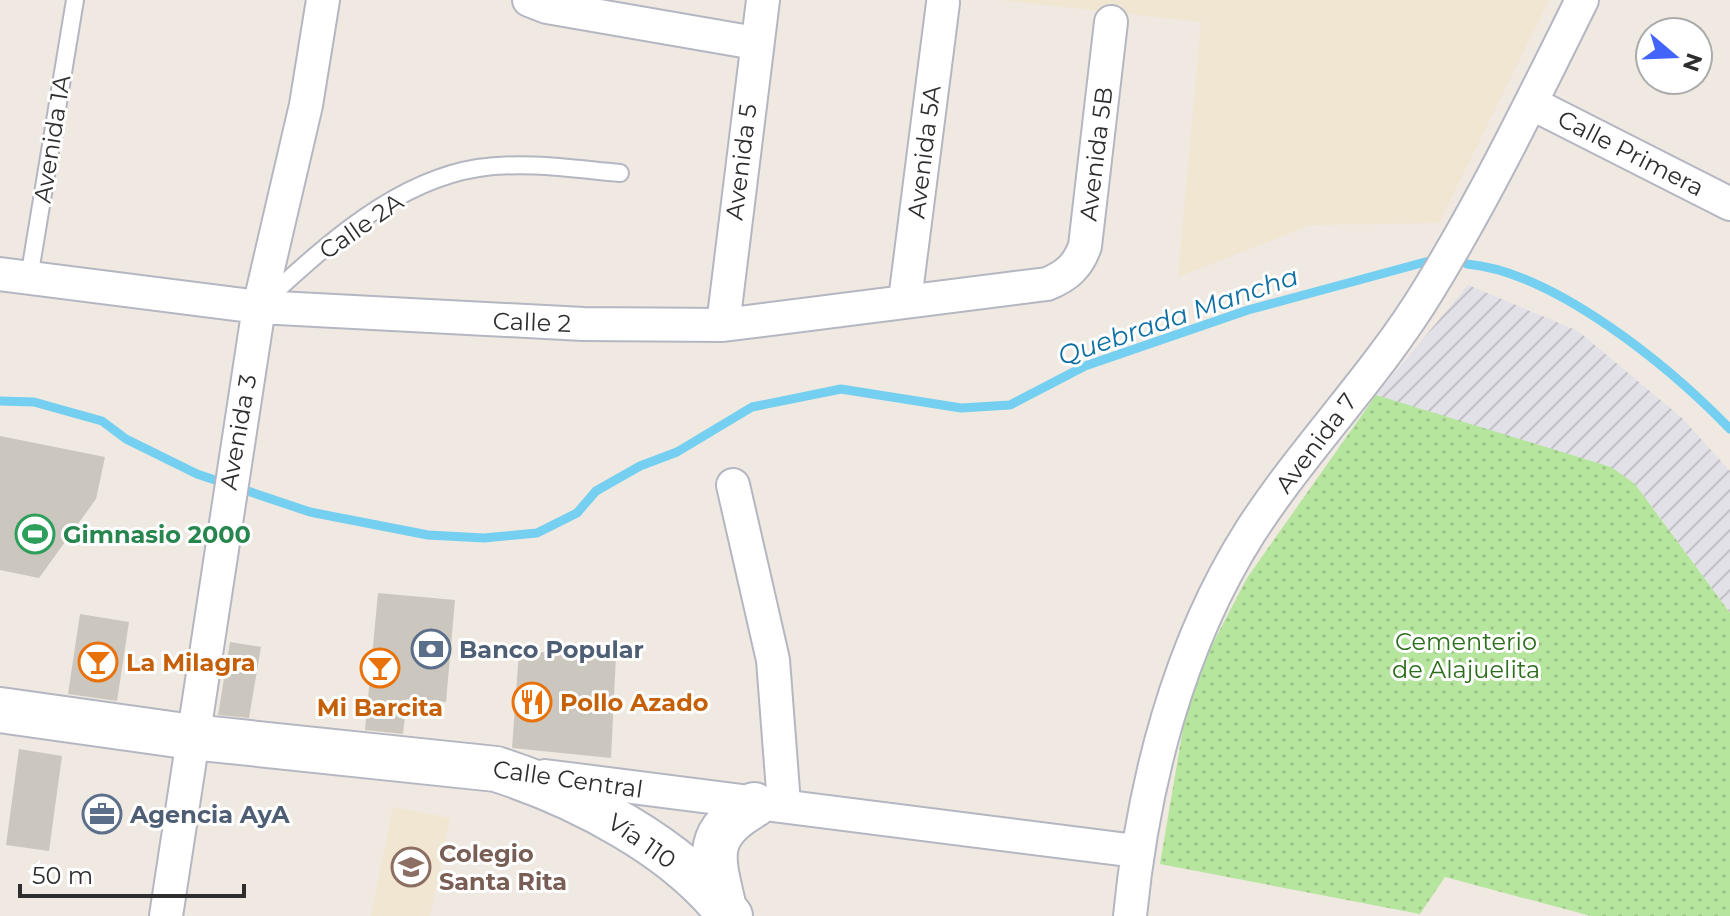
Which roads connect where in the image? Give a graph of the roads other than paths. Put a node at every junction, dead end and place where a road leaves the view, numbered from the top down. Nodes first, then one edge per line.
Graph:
1 (75, 0) edge
2 (323, 0) edge
3 (763, 0) edge
4 (1582, 0) edge
5 (530, 1) edge
6 (943, 3) dead end
7 (1111, 22) dead end
8 (755, 43) junction
9 (1531, 103) junction
10 (620, 173) dead end
11 (1730, 204) edge
12 (14, 276) edge
13 (1063, 278) joint
14 (905, 300) junction
15 (259, 307) junction
16 (723, 325) junction
17 (733, 485) dead end
18 (0, 710) edge
19 (192, 737) junction
20 (496, 769) junction
21 (769, 804) junction
22 (1136, 851) junction
23 (727, 912) edge
24 (166, 916) edge
25 (1130, 916) edge

1 - 12 lane, Avenida 1A
2 - 15 street, Avenida 3
3 - 8 street, Avenida 5
4 - 9 street, Avenida 7
5 - 8 street
6 - 14 street, Avenida 5A
7 - 13 street, Avenida 5B
8 - 16 street, Avenida 5
9 - 11 street, Calle Primera
9 - 22 street, Avenida 7
10 - 15 lane, Calle 2A
12 - 15 street, Calle 2
13 - 14 street, Calle 2
14 - 16 street, Calle 2
15 - 16 street, Calle 2
15 - 19 street, Avenida 3
17 - 21 street
18 - 19 main road, Calle Central
19 - 20 main road, Calle Central
19 - 24 street, Avenida 3
20 - 21 street, Calle Central
20 - 23 main road, Vía 110
21 - 22 street, Calle Central
21 - 23 main road
22 - 25 street, Avenida 7

